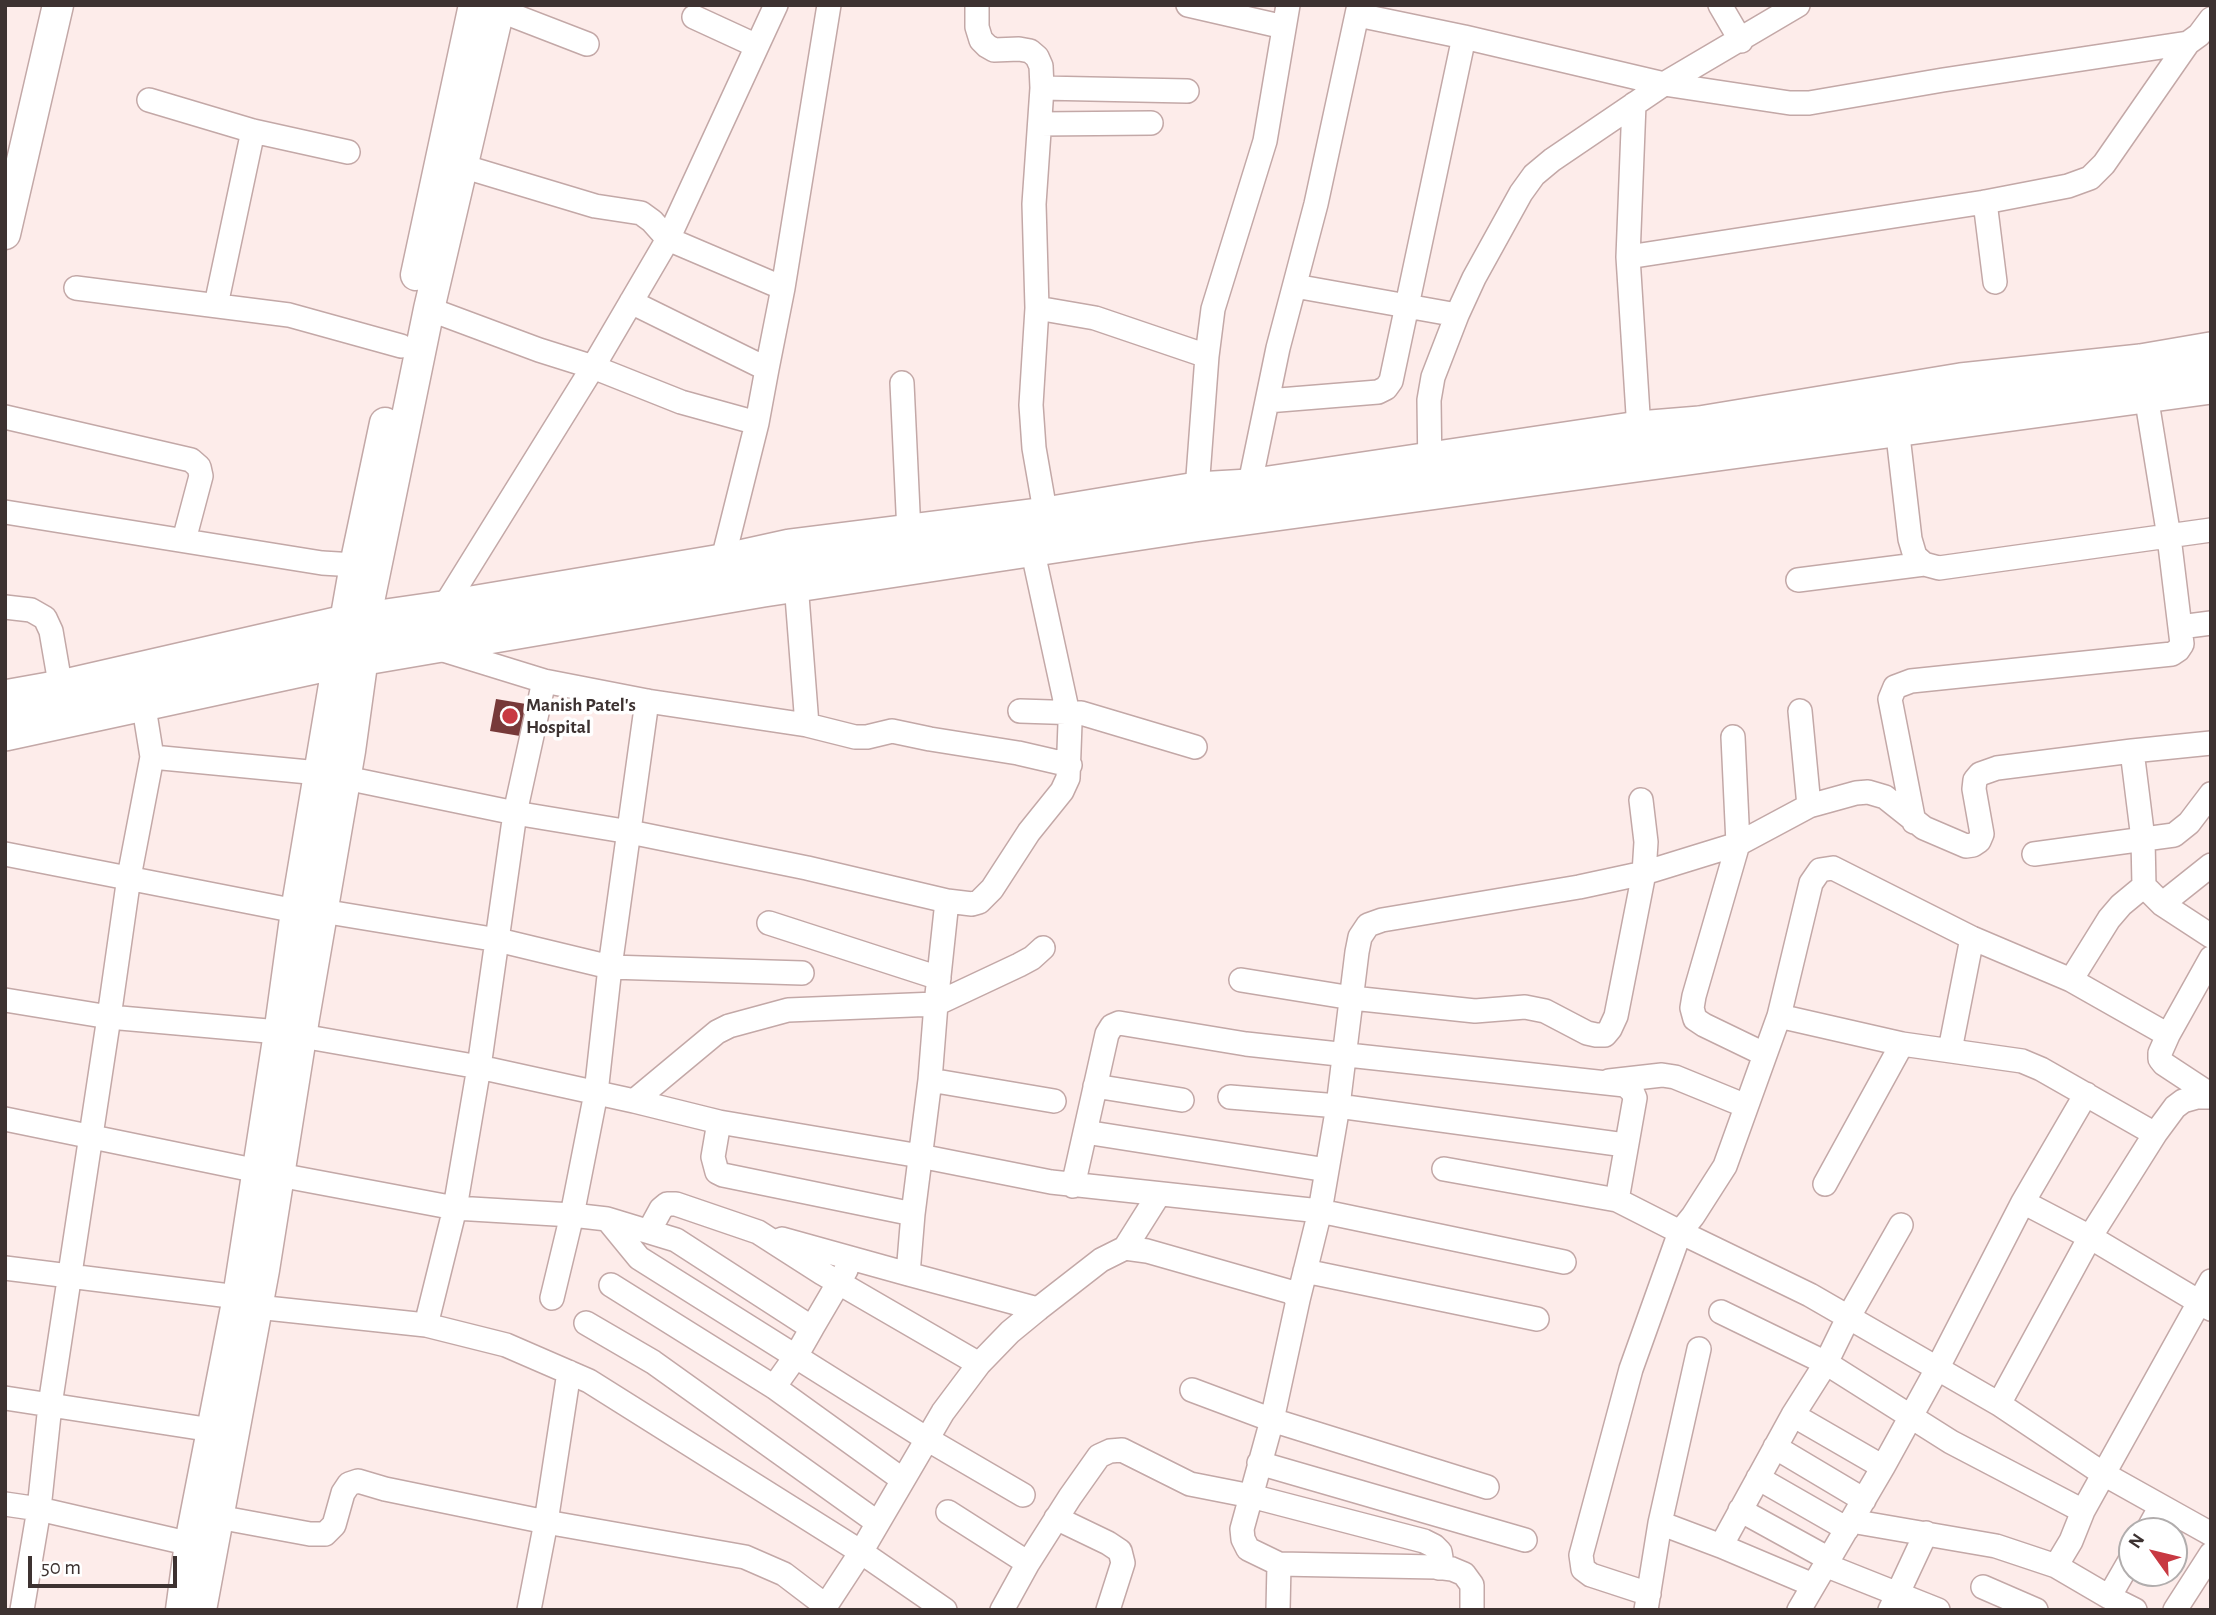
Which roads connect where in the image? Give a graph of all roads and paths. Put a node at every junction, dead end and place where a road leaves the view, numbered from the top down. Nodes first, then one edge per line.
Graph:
1 (58, 5) edge
2 (776, 5) edge
3 (829, 5) edge
4 (977, 5) edge
5 (1188, 5) edge
6 (1720, 5) edge
7 (1798, 5) edge
8 (491, 7) edge
9 (1358, 10) edge
10 (1286, 16) edge
11 (694, 17) dead end
12 (2211, 19) edge
13 (1464, 37) junction
14 (1741, 41) junction
15 (2188, 43) junction
16 (587, 44) dead end
17 (757, 46) junction
18 (1664, 84) junction
19 (1042, 88) junction
20 (1188, 91) dead end
21 (149, 100) dead end
22 (1634, 104) junction
23 (1151, 123) dead end
24 (1040, 124) junction
25 (253, 131) junction
26 (348, 152) dead end
27 (462, 166) junction
28 (1985, 202) junction
29 (9, 203) edge
30 (5, 234) edge
31 (668, 239) junction
32 (1628, 257) junction
33 (1995, 282) dead end
34 (1295, 286) junction
35 (76, 288) dead end
36 (783, 288) junction
37 (631, 302) junction
38 (216, 305) junction
39 (1406, 307) junction
40 (1037, 308) junction
41 (429, 309) junction
42 (1457, 315) junction
43 (401, 346) junction
44 (2211, 351) edge
45 (1207, 356) junction
46 (593, 367) junction
47 (767, 369) junction
48 (2144, 379) junction
49 (902, 383) dead end
50 (2211, 385) edge
51 (1267, 401) junction
52 (5, 417) edge
53 (757, 423) junction
54 (1897, 427) junction
55 (1639, 430) junction
56 (1430, 477) junction
57 (1249, 488) junction
58 (1196, 507) junction
59 (5, 512) edge
60 (2211, 530) edge
61 (909, 533) junction
62 (1043, 536) junction
63 (2169, 537) junction
64 (184, 540) junction
65 (722, 562) junction
66 (1924, 564) junction
67 (355, 565) junction
68 (1798, 580) dead end
69 (796, 583) junction
70 (5, 607) edge
71 (443, 610) junction
72 (2211, 623) edge
73 (2180, 627) junction
74 (353, 641) junction
75 (431, 646) junction
76 (544, 681) junction
77 (141, 686) junction
78 (61, 689) junction
79 (5, 699) edge
80 (647, 701) junction
81 (1020, 711) dead end
82 (1068, 711) junction
83 (1800, 711) dead end
84 (807, 725) junction
85 (5, 732) edge
86 (1733, 737) dead end
87 (2211, 743) edge
88 (1195, 747) dead end
89 (2132, 751) junction
90 (152, 757) junction
91 (1070, 765) junction
92 (333, 776) junction
93 (2211, 794) edge
94 (1642, 800) dead end
95 (1809, 806) junction
96 (515, 813) junction
97 (1914, 822) junction
98 (630, 832) junction
99 (2143, 839) junction
100 (1738, 844) junction
101 (5, 854) edge
102 (2034, 854) dead end
103 (2211, 865) edge
104 (1644, 873) junction
105 (129, 877) junction
106 (2144, 886) junction
107 (947, 901) junction
108 (2162, 904) junction
109 (309, 911) junction
110 (769, 923) dead end
111 (2211, 936) edge
112 (1972, 939) junction
113 (498, 940) junction
114 (1043, 948) dead end
115 (2211, 958) edge
116 (610, 967) junction
117 (802, 973) dead end
118 (939, 978) junction
119 (1241, 980) dead end
120 (2071, 980) junction
121 (1352, 998) junction
122 (5, 1000) edge
123 (936, 1004) junction
124 (1779, 1016) junction
125 (109, 1017) junction
126 (290, 1035) junction
127 (2168, 1035) junction
128 (1902, 1044) junction
129 (1950, 1050) junction
130 (1764, 1054) junction
131 (1345, 1055) junction
132 (479, 1067) junction
133 (930, 1080) junction
134 (1606, 1082) junction
135 (1095, 1086) junction
136 (596, 1093) junction
137 (2086, 1094) junction
138 (2211, 1096) edge
139 (1230, 1097) dead end
140 (1182, 1100) dead end
141 (634, 1101) junction
142 (1054, 1101) dead end
143 (1338, 1106) junction
144 (1746, 1106) junction
145 (5, 1119) edge
146 (719, 1122) junction
147 (1085, 1132) junction
148 (2155, 1134) junction
149 (90, 1138) junction
150 (1625, 1145) junction
151 (920, 1156) junction
152 (1444, 1169) dead end
153 (1327, 1170) junction
154 (269, 1173) junction
155 (1825, 1184) dead end
156 (1073, 1186) junction
157 (1158, 1194) junction
158 (1617, 1200) junction
159 (2023, 1202) junction
160 (455, 1208) junction
161 (1320, 1211) junction
162 (913, 1214) junction
163 (572, 1215) junction
164 (607, 1219) junction
165 (1901, 1225) dead end
166 (649, 1231) junction
167 (758, 1232) junction
168 (1680, 1232) junction
169 (2090, 1237) junction
170 (1125, 1248) junction
171 (852, 1258) junction
172 (1564, 1262) dead end
173 (5, 1268) edge
174 (1306, 1271) junction
175 (908, 1273) junction
176 (71, 1276) junction
177 (2211, 1281) edge
178 (839, 1283) junction
179 (611, 1285) dead end
180 (552, 1298) dead end
181 (1298, 1300) junction
182 (247, 1302) junction
183 (2204, 1306) edge
184 (1038, 1309) junction
185 (1721, 1312) dead end
186 (1848, 1318) junction
187 (1537, 1319) dead end
188 (586, 1323) dead end
189 (426, 1325) junction
190 (812, 1328) junction
191 (1699, 1349) dead end
192 (796, 1356) junction
193 (1826, 1363) junction
194 (979, 1364) junction
195 (1937, 1369) junction
196 (569, 1372) junction
197 (774, 1387) junction
198 (1192, 1390) dead end
199 (5, 1398) edge
200 (2000, 1404) junction
201 (50, 1405) junction
202 (1793, 1415) junction
203 (1911, 1416) junction
204 (1272, 1420) junction
205 (212, 1430) junction
206 (927, 1439) junction
207 (1775, 1447) junction
208 (1259, 1464) junction
209 (1883, 1467) junction
210 (2102, 1473) junction
211 (1758, 1478) junction
212 (903, 1480) junction
213 (1487, 1487) dead end
214 (1023, 1495) dead end
215 (1251, 1496) junction
216 (1864, 1500) junction
217 (5, 1504) edge
218 (2161, 1506) junction
219 (39, 1509) junction
220 (1741, 1510) junction
221 (2083, 1510) junction
222 (948, 1512) dead end
223 (218, 1517) junction
224 (2155, 1517) edge
225 (1056, 1518) junction
226 (546, 1522) junction
227 (878, 1523) junction
228 (1660, 1523) junction
229 (1849, 1525) junction
230 (1926, 1533) junction
231 (2210, 1537) edge
232 (1525, 1540) dead end
233 (201, 1546) junction
234 (1721, 1546) junction
235 (861, 1552) junction
236 (1028, 1563) junction
237 (1279, 1564) junction
238 (2056, 1566) junction
239 (1440, 1568) junction
240 (1822, 1570) junction
241 (1983, 1587) dead end
242 (2125, 1587) edge
243 (1647, 1602) edge
244 (1894, 1603) edge
245 (2121, 1605) edge
246 (824, 1608) edge
247 (22, 1610) edge
248 (181, 1610) edge
249 (201, 1610) edge
250 (528, 1610) edge
251 (945, 1610) edge
252 (1002, 1610) edge
253 (1108, 1610) edge
254 (1278, 1610) edge
255 (1472, 1610) edge
256 (1798, 1610) edge
257 (1938, 1610) edge
258 (2036, 1610) edge
259 (2175, 1610) edge

1 - 29 street
2 - 17 street
3 - 36 street
4 - 19 street
5 - 10 street
6 - 14 street
7 - 14 street
8 - 16 street
8 - 27 street
8 - 43 street
9 - 13 street
9 - 34 street
10 - 45 street
11 - 17 street
12 - 15 street
13 - 18 street
13 - 39 street
14 - 18 street
15 - 18 street
15 - 28 street
17 - 31 street
18 - 22 street
19 - 20 street
19 - 24 street
21 - 25 street
22 - 32 street
22 - 42 street
23 - 24 street
24 - 40 street
25 - 26 street
25 - 38 street
27 - 31 street
27 - 41 street
28 - 32 street
28 - 33 street
29 - 30 street
31 - 36 street
31 - 37 street
32 - 55 street
34 - 39 street
34 - 51 street
35 - 38 street
36 - 47 street
37 - 46 street
37 - 47 street
38 - 43 street
39 - 42 street
39 - 51 street
40 - 45 street
40 - 62 street
41 - 46 street
41 - 74 street
42 - 56 street
43 - 67 street
44 - 48 main road
45 - 58 street
46 - 53 street
46 - 71 street
47 - 53 street
48 - 50 main road
48 - 54 main road
48 - 55 main road
48 - 63 street
49 - 61 street
51 - 57 street
52 - 64 street
53 - 65 street
54 - 56 main road
54 - 66 street
55 - 56 main road
56 - 57 main road
56 - 58 main road
57 - 58 main road
58 - 62 main road
59 - 64 street
60 - 63 street
61 - 62 main road
61 - 65 main road
62 - 69 main road
62 - 82 street
63 - 66 street
63 - 73 street
64 - 67 street
65 - 71 main road
66 - 68 street
67 - 74 street
69 - 75 main road
69 - 84 street
70 - 78 street
71 - 74 main road
72 - 73 street
73 - 97 street
74 - 75 main road
74 - 77 main road
74 - 92 street
75 - 76 street
76 - 80 street
76 - 96 street
77 - 78 main road
77 - 85 main road
77 - 90 street
78 - 79 main road
80 - 84 street
80 - 98 street
81 - 82 street
82 - 88 street
82 - 91 street
83 - 95 street
84 - 91 street
86 - 100 street
87 - 89 street
89 - 97 street
89 - 99 street
90 - 92 street
90 - 105 street
91 - 107 street
92 - 96 street
92 - 109 street
93 - 99 street
94 - 104 street
95 - 97 street
95 - 100 street
96 - 98 street
96 - 113 street
98 - 107 street
98 - 116 street
99 - 102 street
99 - 106 street
100 - 104 street
100 - 130 street
101 - 105 street
103 - 108 street
104 - 121 street
104 - 121 street
105 - 109 street
105 - 125 street
106 - 108 street
106 - 120 street
107 - 118 street
108 - 111 street
109 - 113 street
109 - 126 street
110 - 118 street
112 - 120 street
112 - 124 street
112 - 129 street
113 - 116 street
113 - 132 street
114 - 123 street
115 - 127 street
116 - 117 street
116 - 136 street
118 - 123 street
119 - 121 street
120 - 127 street
121 - 131 street
122 - 125 street
123 - 133 street
123 - 141 street
124 - 128 street
124 - 130 street
125 - 126 street
125 - 149 street
126 - 132 street
126 - 154 street
127 - 138 street
128 - 129 street
128 - 155 street
129 - 137 street
130 - 144 street
131 - 134 street
131 - 135 street
131 - 143 street
132 - 136 street
132 - 160 street
133 - 142 street
133 - 151 street
134 - 144 street
134 - 150 street
135 - 140 street
135 - 147 street
136 - 141 street
136 - 163 street
137 - 148 street
137 - 159 street
138 - 148 street
139 - 143 street
141 - 146 street
143 - 150 street
143 - 153 street
144 - 168 street
145 - 149 street
146 - 151 street
146 - 162 street
147 - 153 street
147 - 156 street
148 - 169 street
149 - 154 street
149 - 176 street
150 - 158 street
151 - 156 street
151 - 162 street
152 - 158 street
153 - 161 street
154 - 160 street
154 - 182 street
156 - 157 street
157 - 161 street
157 - 170 street
158 - 168 street
159 - 169 street
159 - 195 street
160 - 163 street
160 - 189 street
161 - 172 street
161 - 174 street
162 - 175 street
163 - 164 street
163 - 180 street
164 - 166 street
164 - 192 street
165 - 186 street
166 - 167 street
166 - 190 street
167 - 171 street
167 - 178 street
168 - 186 street
168 - 243 street
169 - 183 street
169 - 200 street
170 - 181 street
170 - 184 street
171 - 175 street
171 - 178 street
173 - 176 street
174 - 181 street
174 - 187 street
175 - 184 street
176 - 182 street
176 - 201 street
177 - 183 street
178 - 190 street
178 - 194 street
179 - 197 street
181 - 204 street
182 - 189 street
182 - 205 street
182 - 223 street
183 - 210 street
184 - 194 street
185 - 193 street
186 - 193 street
186 - 195 street
188 - 227 street
189 - 196 street
190 - 192 street
191 - 228 street
192 - 197 street
192 - 206 street
193 - 202 street
193 - 203 street
194 - 206 street
195 - 200 street
195 - 203 street
196 - 226 street
196 - 235 street
197 - 212 street
198 - 204 street
199 - 201 street
200 - 210 street
201 - 205 street
201 - 219 street
202 - 207 street
202 - 209 street
203 - 209 street
203 - 221 street
204 - 208 street
204 - 213 street
205 - 233 street
206 - 212 street
206 - 214 street
207 - 211 street
207 - 216 street
208 - 215 street
208 - 232 street
209 - 216 street
210 - 218 street
210 - 221 street
211 - 220 street
211 - 229 street
212 - 227 street
215 - 225 street
215 - 237 street
215 - 239 street
216 - 229 street
217 - 219 street
218 - 224 street
218 - 231 street
219 - 233 street
219 - 247 street
220 - 234 street
220 - 240 street
221 - 238 street
222 - 236 street
223 - 226 street
223 - 233 street
225 - 236 street
225 - 253 street
226 - 246 street
226 - 250 street
227 - 235 street
228 - 234 street
228 - 243 street
229 - 230 street
229 - 240 street
230 - 238 street
230 - 244 street
231 - 259 street
233 - 248 street
233 - 249 street
234 - 240 street
235 - 246 street
235 - 251 street
236 - 252 street
237 - 239 street
237 - 254 street
238 - 245 street
239 - 255 street
240 - 244 street
240 - 256 street
241 - 258 street
242 - 245 street
244 - 257 street

